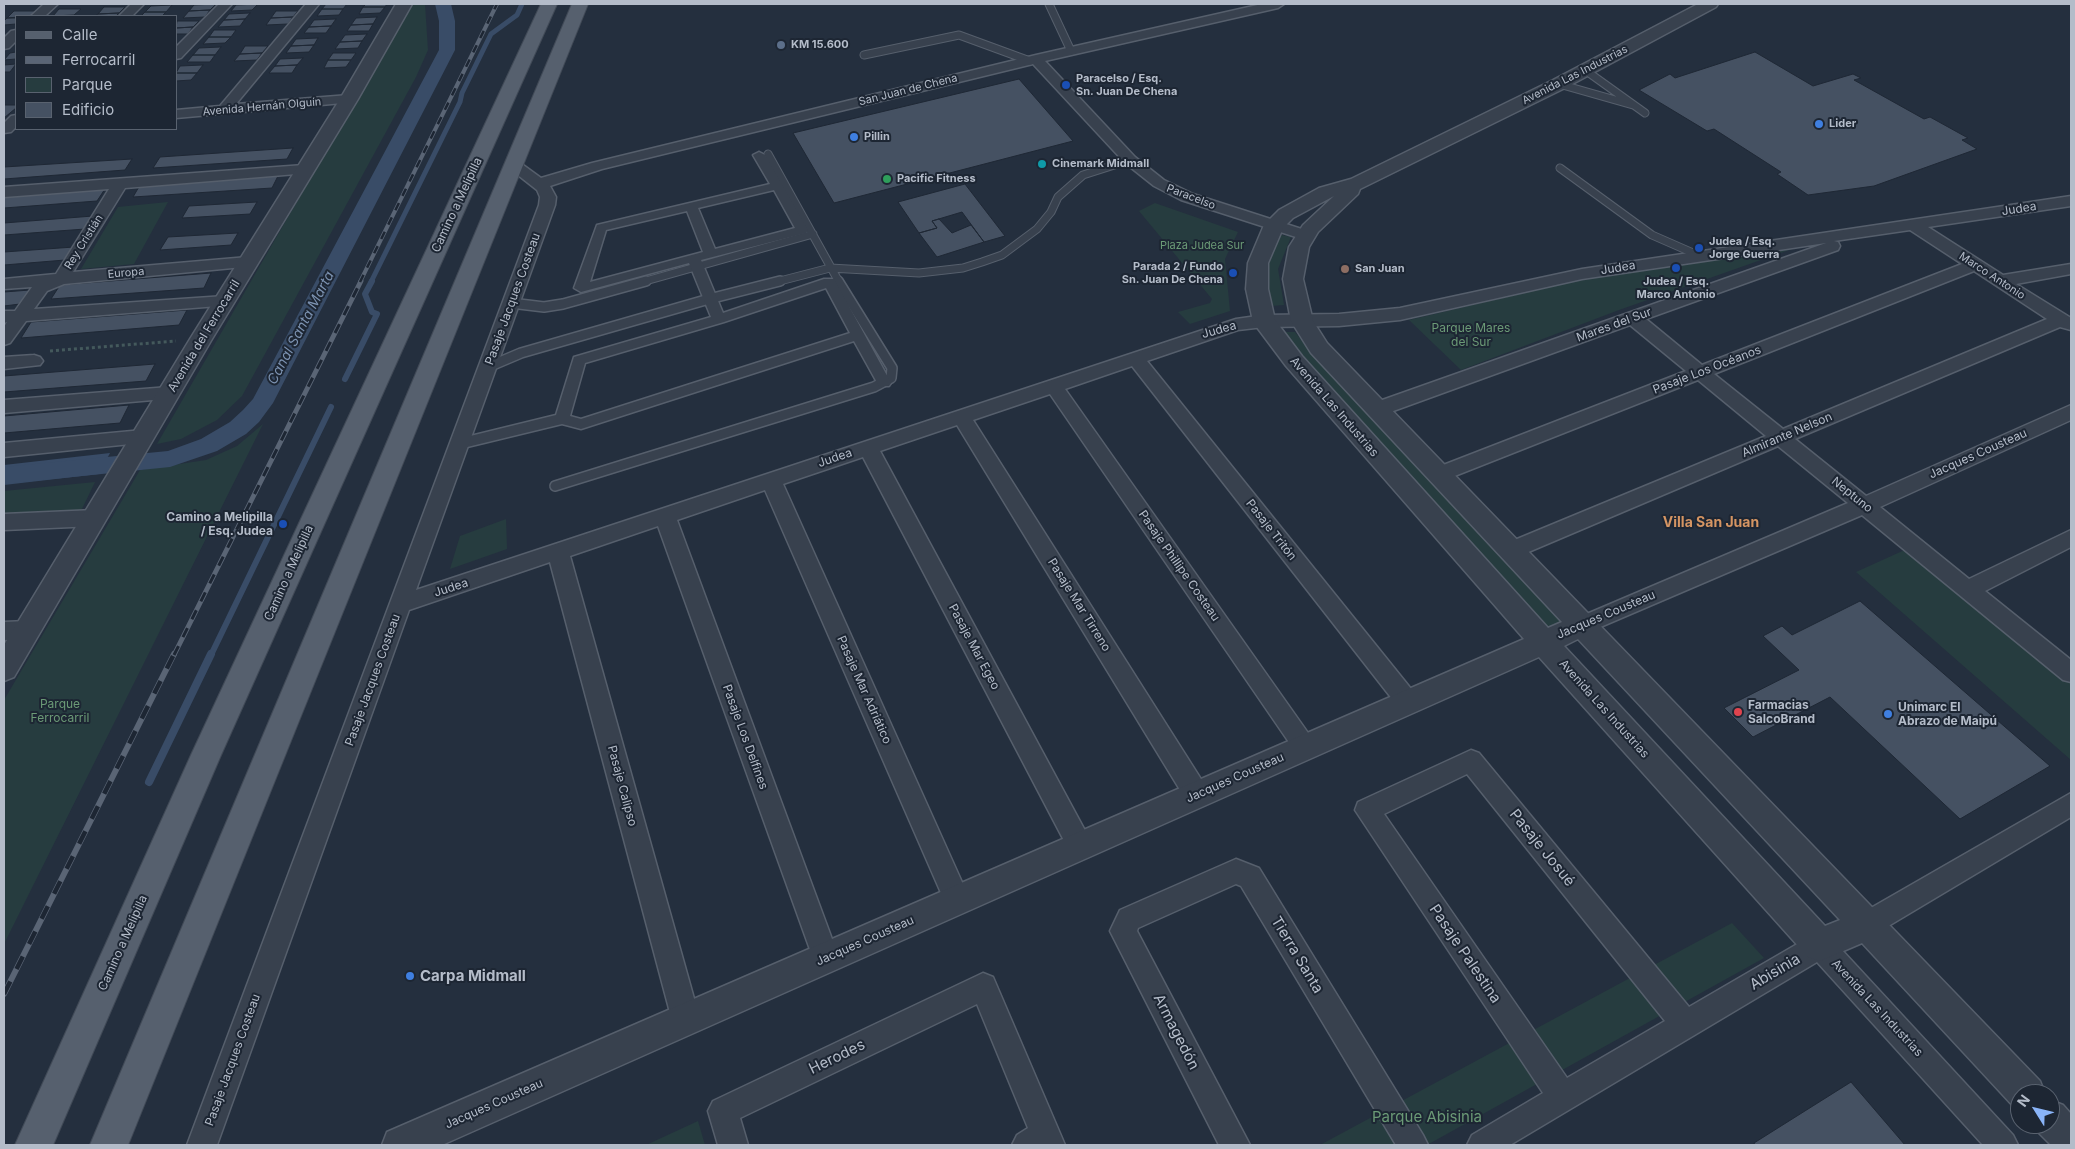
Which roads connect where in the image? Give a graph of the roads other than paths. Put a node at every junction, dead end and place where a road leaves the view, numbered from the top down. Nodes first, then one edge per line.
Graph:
1 (52, 4) edge
2 (138, 4) edge
3 (226, 4) edge
4 (312, 4) edge
5 (404, 4) edge
6 (549, 4) edge
7 (580, 4) edge
8 (1048, 4) edge
9 (1278, 4) edge
10 (1710, 4) edge
11 (38, 15) edge
12 (126, 15) edge
13 (15, 34) edge
14 (4, 45) edge
15 (1071, 51) junction
16 (178, 53) edge
17 (864, 55) dead end
18 (1033, 60) junction
19 (1585, 70) junction
20 (1559, 84) junction
21 (349, 99) junction
22 (1633, 105) junction
23 (224, 110) junction
24 (1645, 113) dead end
25 (178, 114) edge
26 (764, 154) joint
27 (1130, 160) junction
28 (514, 165) junction
29 (1560, 168) dead end
30 (304, 170) junction
31 (120, 183) junction
32 (1358, 183) junction
33 (539, 184) junction
34 (777, 186) junction
35 (4, 192) edge
36 (2071, 201) edge
37 (690, 206) junction
38 (1274, 225) junction
39 (1913, 225) junction
40 (813, 234) junction
41 (1305, 235) junction
42 (1848, 235) junction
43 (711, 255) junction
44 (1700, 256) junction
45 (248, 262) junction
46 (696, 263) junction
47 (1975, 265) junction
48 (830, 268) junction
49 (2071, 269) edge
50 (61, 279) junction
51 (2000, 281) junction
52 (4, 284) edge
53 (709, 299) junction
54 (225, 301) junction
55 (511, 303) junction
56 (12, 317) edge
57 (1633, 318) junction
58 (719, 319) junction
59 (1264, 321) junction
60 (1302, 321) junction
61 (2066, 323) edge
62 (858, 335) junction
63 (4, 339) edge
64 (1135, 358) junction
65 (34, 361) road end
66 (4, 363) edge
67 (488, 367) junction
68 (1700, 372) junction
69 (884, 383) junction
70 (1053, 385) junction
71 (170, 393) junction
72 (4, 407) edge
73 (1378, 409) junction
74 (2071, 412) edge
75 (962, 416) junction
76 (562, 419) junction
77 (1781, 438) junction
78 (141, 440) junction
79 (460, 444) junction
80 (868, 447) junction
81 (4, 450) edge
82 (1440, 474) junction
83 (771, 480) junction
84 (555, 486) dead end
85 (1864, 505) junction
86 (100, 509) junction
87 (664, 516) junction
88 (4, 522) edge
89 (2071, 538) edge
90 (1512, 550) junction
91 (558, 552) junction
92 (1968, 589) junction
93 (401, 604) junction
94 (1583, 625) junction
95 (16, 630) edge
96 (1543, 642) junction
97 (4, 669) edge
98 (2071, 673) edge
99 (1408, 702) junction
100 (1305, 747) junction
101 (1197, 795) junction
102 (2071, 804) edge
103 (1367, 810) joint
104 (1080, 846) junction
105 (957, 900) junction
106 (1129, 919) joint
107 (1866, 925) junction
108 (1820, 945) junction
109 (826, 958) junction
110 (686, 1020) junction
111 (1686, 1025) junction
112 (2018, 1084) edge
113 (1563, 1097) junction
114 (2060, 1128) edge
115 (2071, 1140) edge
116 (1041, 1142) edge
117 (34, 1145) edge
118 (109, 1145) edge
119 (202, 1145) edge
120 (400, 1145) edge
121 (733, 1145) edge
122 (1235, 1145) edge
123 (1413, 1145) edge
124 (1482, 1145) edge
125 (2003, 1145) edge

1 - 11 street
2 - 12 street
3 - 16 street
4 - 23 street
5 - 21 street, Avenida del Ferrocarril
6 - 117 main road, Camino a Melipilla
7 - 28 main road
8 - 15 lane
9 - 15 street, San Juan de Chena
10 - 19 street, Avenida Las Industrias
13 - 14 street
15 - 18 street, San Juan de Chena
17 - 18 lane
18 - 27 street, Paracelso
18 - 33 street, San Juan de Chena
19 - 20 street, Avenida Las Industrias
19 - 22 lane
20 - 22 lane
20 - 32 street, Avenida Las Industrias
21 - 23 street, Avenida Hernán Olguín
21 - 30 street, Avenida del Ferrocarril
22 - 24 lane
23 - 25 street, Avenida Hernán Olguín
26 - 34 street
26 - 40 lane
27 - 38 street, Paracelso
27 - 48 lane
28 - 33 street
28 - 118 main road
29 - 44 lane
30 - 31 street
30 - 45 street, Avenida del Ferrocarril
31 - 35 street
31 - 50 street, Rey Cristián
32 - 38 street, Avenida Las Industrias
32 - 41 street, Avenida Las Industrias
33 - 55 street, Pasaje Jacques Costeau
34 - 37 street
34 - 43 street
36 - 39 street, Judea
37 - 43 street
37 - 46 street
38 - 41 street, Paracelso
38 - 59 street, Avenida Las Industrias
39 - 42 street, Judea
39 - 47 street, Marco Antonio
40 - 46 lane
40 - 48 lane
41 - 60 street, Avenida Las Industrias
42 - 44 street, Judea
42 - 57 street, Mares del Sur
43 - 46 street
44 - 60 street, Judea
45 - 50 street, Europa
45 - 54 street, Avenida del Ferrocarril
46 - 53 street
46 - 55 lane
47 - 51 street, Marco Antonio
47 - 68 street, Pasaje Los Océanos
48 - 53 lane
48 - 69 lane
49 - 51 street
50 - 52 street, Europa
50 - 56 street, Rey Cristián
51 - 61 street, Marco Antonio
53 - 58 street
53 - 67 lane
54 - 56 street
54 - 71 street, Avenida del Ferrocarril
55 - 67 street, Pasaje Jacques Costeau
56 - 63 street, Rey Cristián
57 - 68 street, Neptuno
57 - 73 street, Mares del Sur
58 - 62 street
58 - 76 street
59 - 60 street, Judea
59 - 64 street, Judea
59 - 96 street, Avenida Las Industrias
60 - 73 street, Avenida Las Industrias
61 - 77 street, Almirante Nelson
62 - 69 street
62 - 76 street
64 - 70 street, Judea
64 - 99 street, Pasaje Tritón
65 - 66 street
67 - 79 street, Pasaje Jacques Costeau
68 - 77 street, Neptuno
68 - 82 street, Pasaje Los Océanos
69 - 84 lane
70 - 75 street, Judea
70 - 100 street, Pasaje Phillipe Costeau
71 - 72 street
71 - 78 street, Avenida del Ferrocarril
73 - 82 street, Avenida Las Industrias
74 - 85 street, Jacques Cousteau
75 - 80 street, Judea
75 - 101 street, Pasaje Mar Tirreno
76 - 79 street
77 - 85 street, Neptuno
77 - 90 street, Almirante Nelson
78 - 81 street
78 - 86 street, Avenida del Ferrocarril
79 - 93 street, Pasaje Jacques Costeau
80 - 83 street, Judea
80 - 104 street, Pasaje Mar Egeo
82 - 90 street, Avenida Las Industrias
83 - 87 street, Judea
83 - 105 street, Pasaje Mar Adriático
85 - 92 street, Neptuno
85 - 94 street, Jacques Cousteau
86 - 88 street
86 - 95 street, Avenida del Ferrocarril
87 - 91 street, Judea
87 - 109 street, Pasaje Los Delfines
89 - 92 street
90 - 94 street, Avenida Las Industrias
91 - 93 street, Judea
91 - 110 street, Pasaje Calipso
92 - 98 street, Neptuno
93 - 119 street, Pasaje Jacques Costeau
94 - 96 street, Jacques Cousteau
94 - 107 street, Avenida Las Industrias
95 - 97 street, Avenida del Ferrocarril
96 - 99 street, Jacques Cousteau
96 - 108 street, Avenida Las Industrias
99 - 100 street, Jacques Cousteau
100 - 101 street, Jacques Cousteau
101 - 104 street, Jacques Cousteau
102 - 107 street, Abisinia
103 - 111 street, Pasaje Josué
103 - 113 street, Pasaje Palestina
104 - 105 street, Jacques Cousteau
105 - 109 street, Jacques Cousteau
106 - 122 street, Armagedón
106 - 123 street, Tierra Santa
107 - 108 street, Abisinia
107 - 112 street, Avenida Las Industrias
108 - 111 street, Abisinia
108 - 125 street, Avenida Las Industrias
109 - 110 street, Jacques Cousteau
110 - 120 street, Jacques Cousteau
111 - 113 street, Abisinia
113 - 124 street, Abisinia
114 - 115 street
116 - 121 street, Herodes

